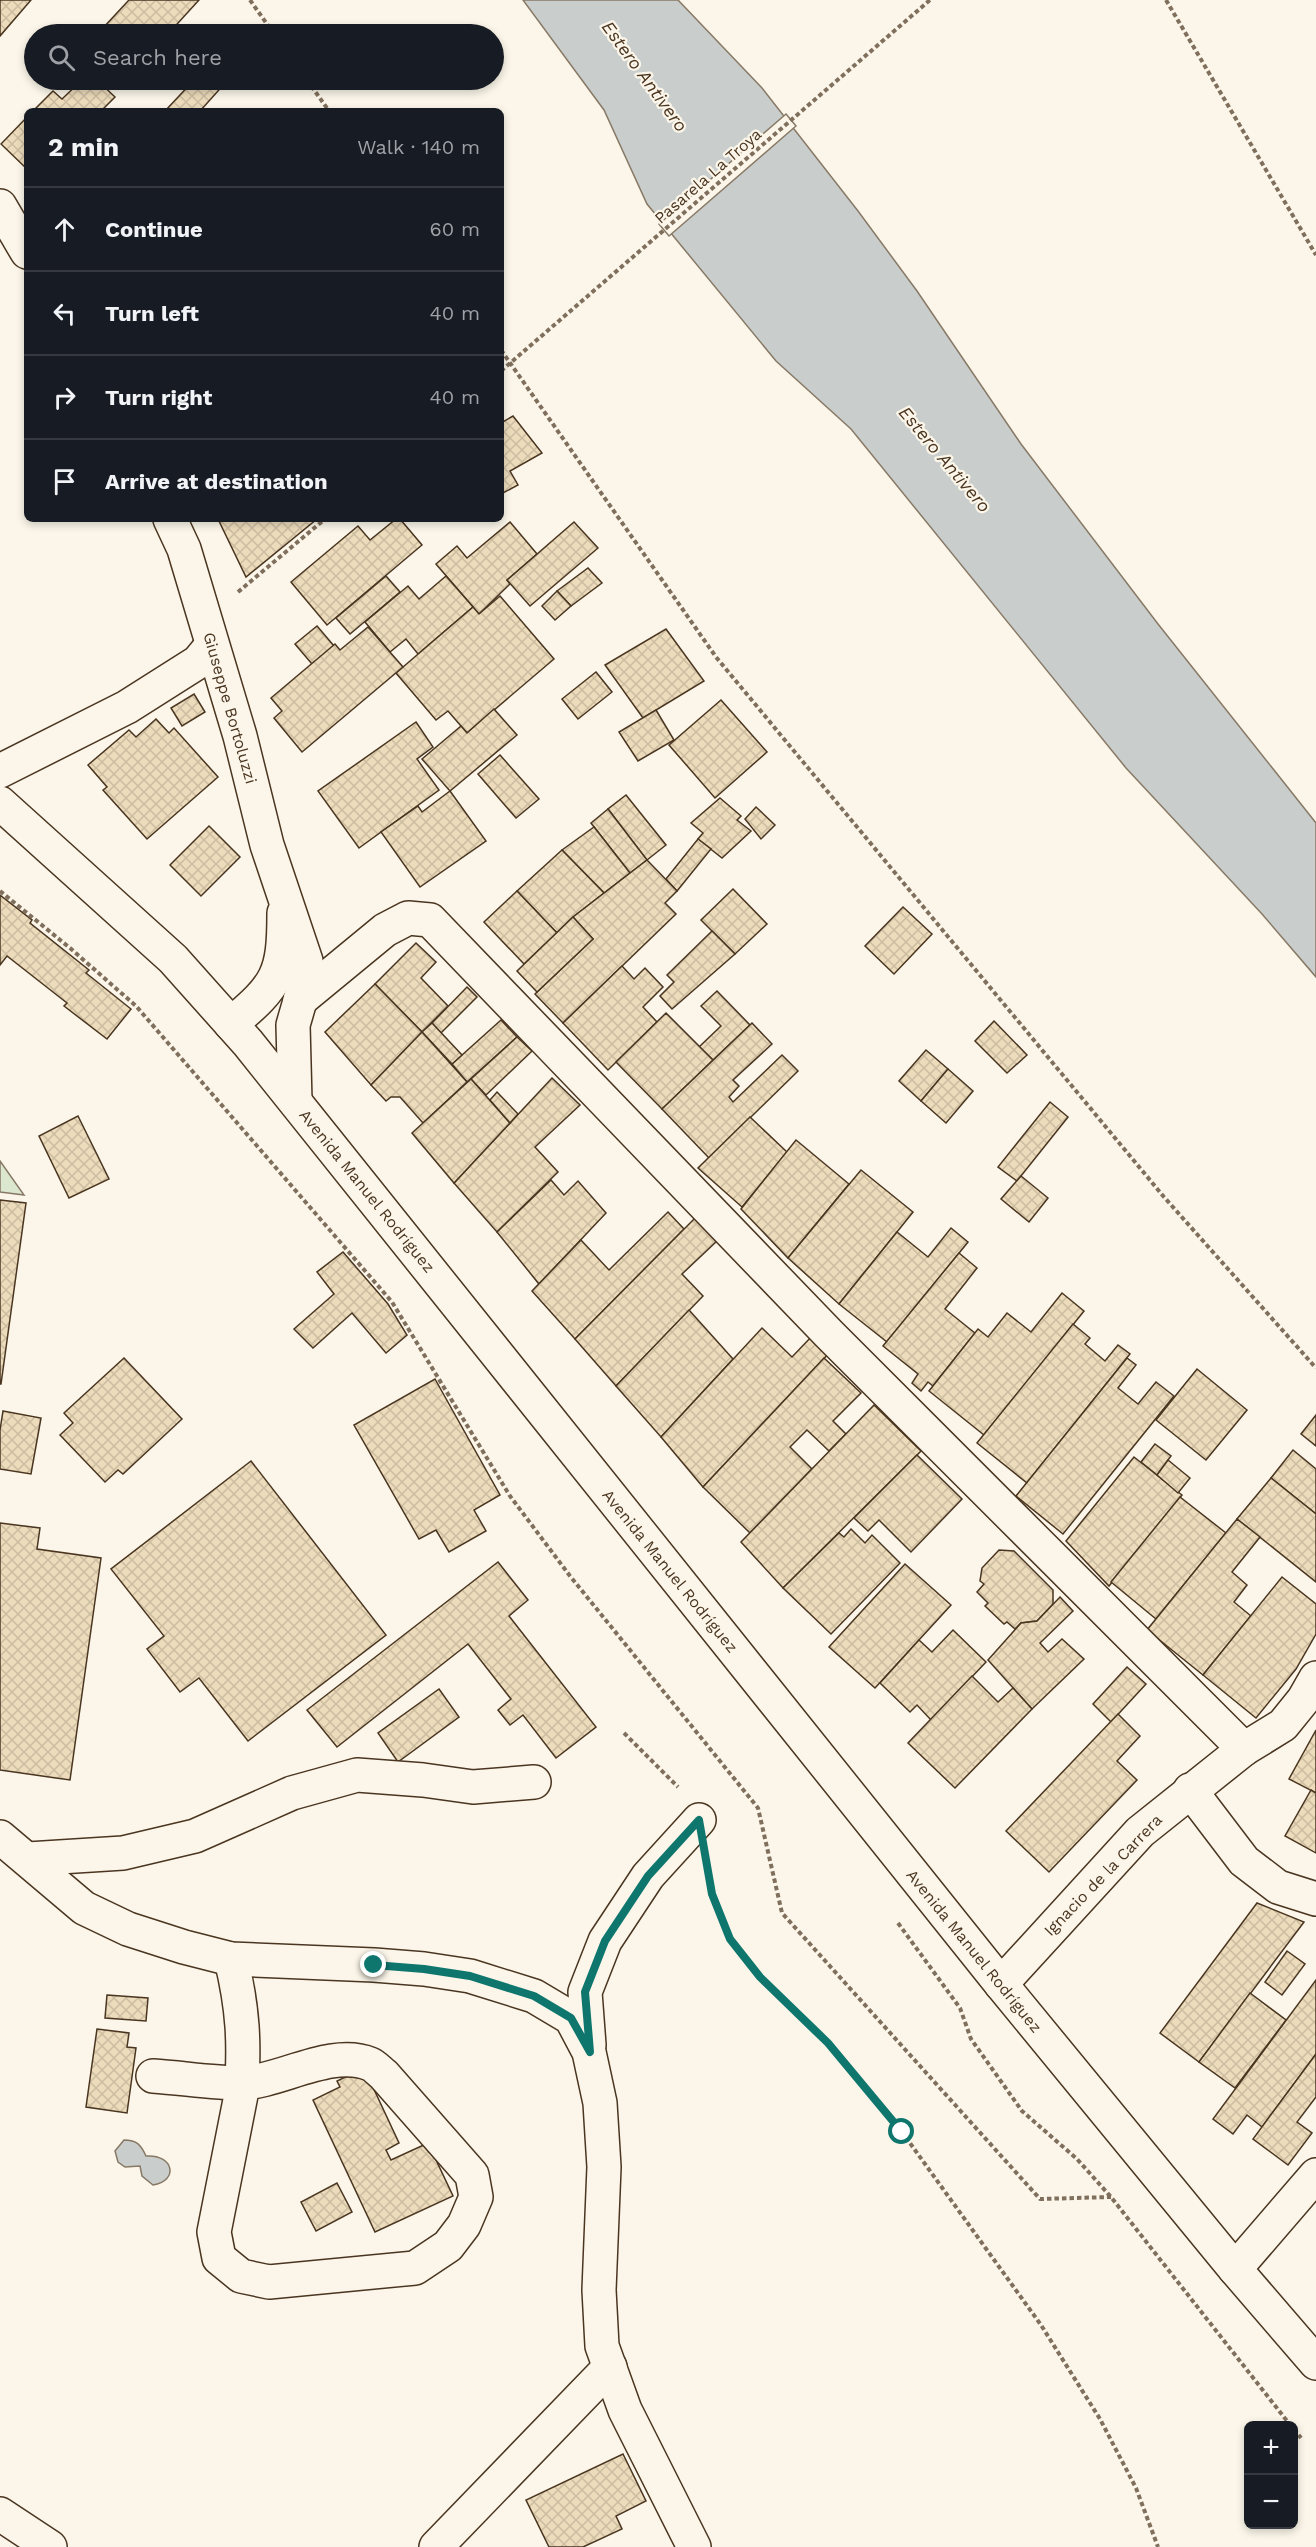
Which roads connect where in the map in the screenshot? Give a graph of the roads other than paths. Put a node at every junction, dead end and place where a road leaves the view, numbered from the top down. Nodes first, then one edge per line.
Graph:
1 (0, 206) edge
2 (24, 247) edge
3 (171, 522) edge
4 (209, 632) junction
5 (0, 771) edge
6 (0, 803) edge
7 (284, 899) junction
8 (300, 1000) junction
9 (231, 1024) junction
10 (295, 1101) junction
11 (1316, 1678) edge
12 (1244, 1749) junction
13 (534, 1782) dead end
14 (1190, 1790) junction
15 (699, 1820) road end
16 (0, 1837) edge
17 (28, 1859) junction
18 (1316, 1899) edge
19 (231, 1959) junction
20 (1000, 1984) junction
21 (590, 2052) junction
22 (153, 2076) dead end
23 (242, 2083) junction
24 (1316, 2175) edge
25 (1235, 2269) junction
26 (1316, 2363) edge
27 (610, 2367) junction
28 (0, 2514) edge
29 (50, 2547) edge
30 (436, 2547) edge
31 (694, 2547) edge

1 - 2 street
3 - 4 street, Giuseppe Bortoluzzi
4 - 5 street
4 - 7 street, Giuseppe Bortoluzzi
6 - 9 street, Avenida Manuel Rodríguez
7 - 8 street
7 - 9 street
8 - 10 street
8 - 12 street
9 - 10 street, Avenida Manuel Rodríguez
10 - 20 street, Avenida Manuel Rodríguez
11 - 12 street, Ignacio de la Carrera
12 - 14 street, Ignacio de la Carrera
13 - 17 street
14 - 18 street
14 - 20 street, Ignacio de la Carrera
15 - 21 street
16 - 17 street
17 - 19 street
19 - 21 street
19 - 23 street
20 - 25 street, Avenida Manuel Rodríguez
21 - 27 street
22 - 23 street
23 - 23 street
24 - 25 street
25 - 26 street, Avenida Manuel Rodríguez
27 - 30 street
27 - 31 street
28 - 29 street

